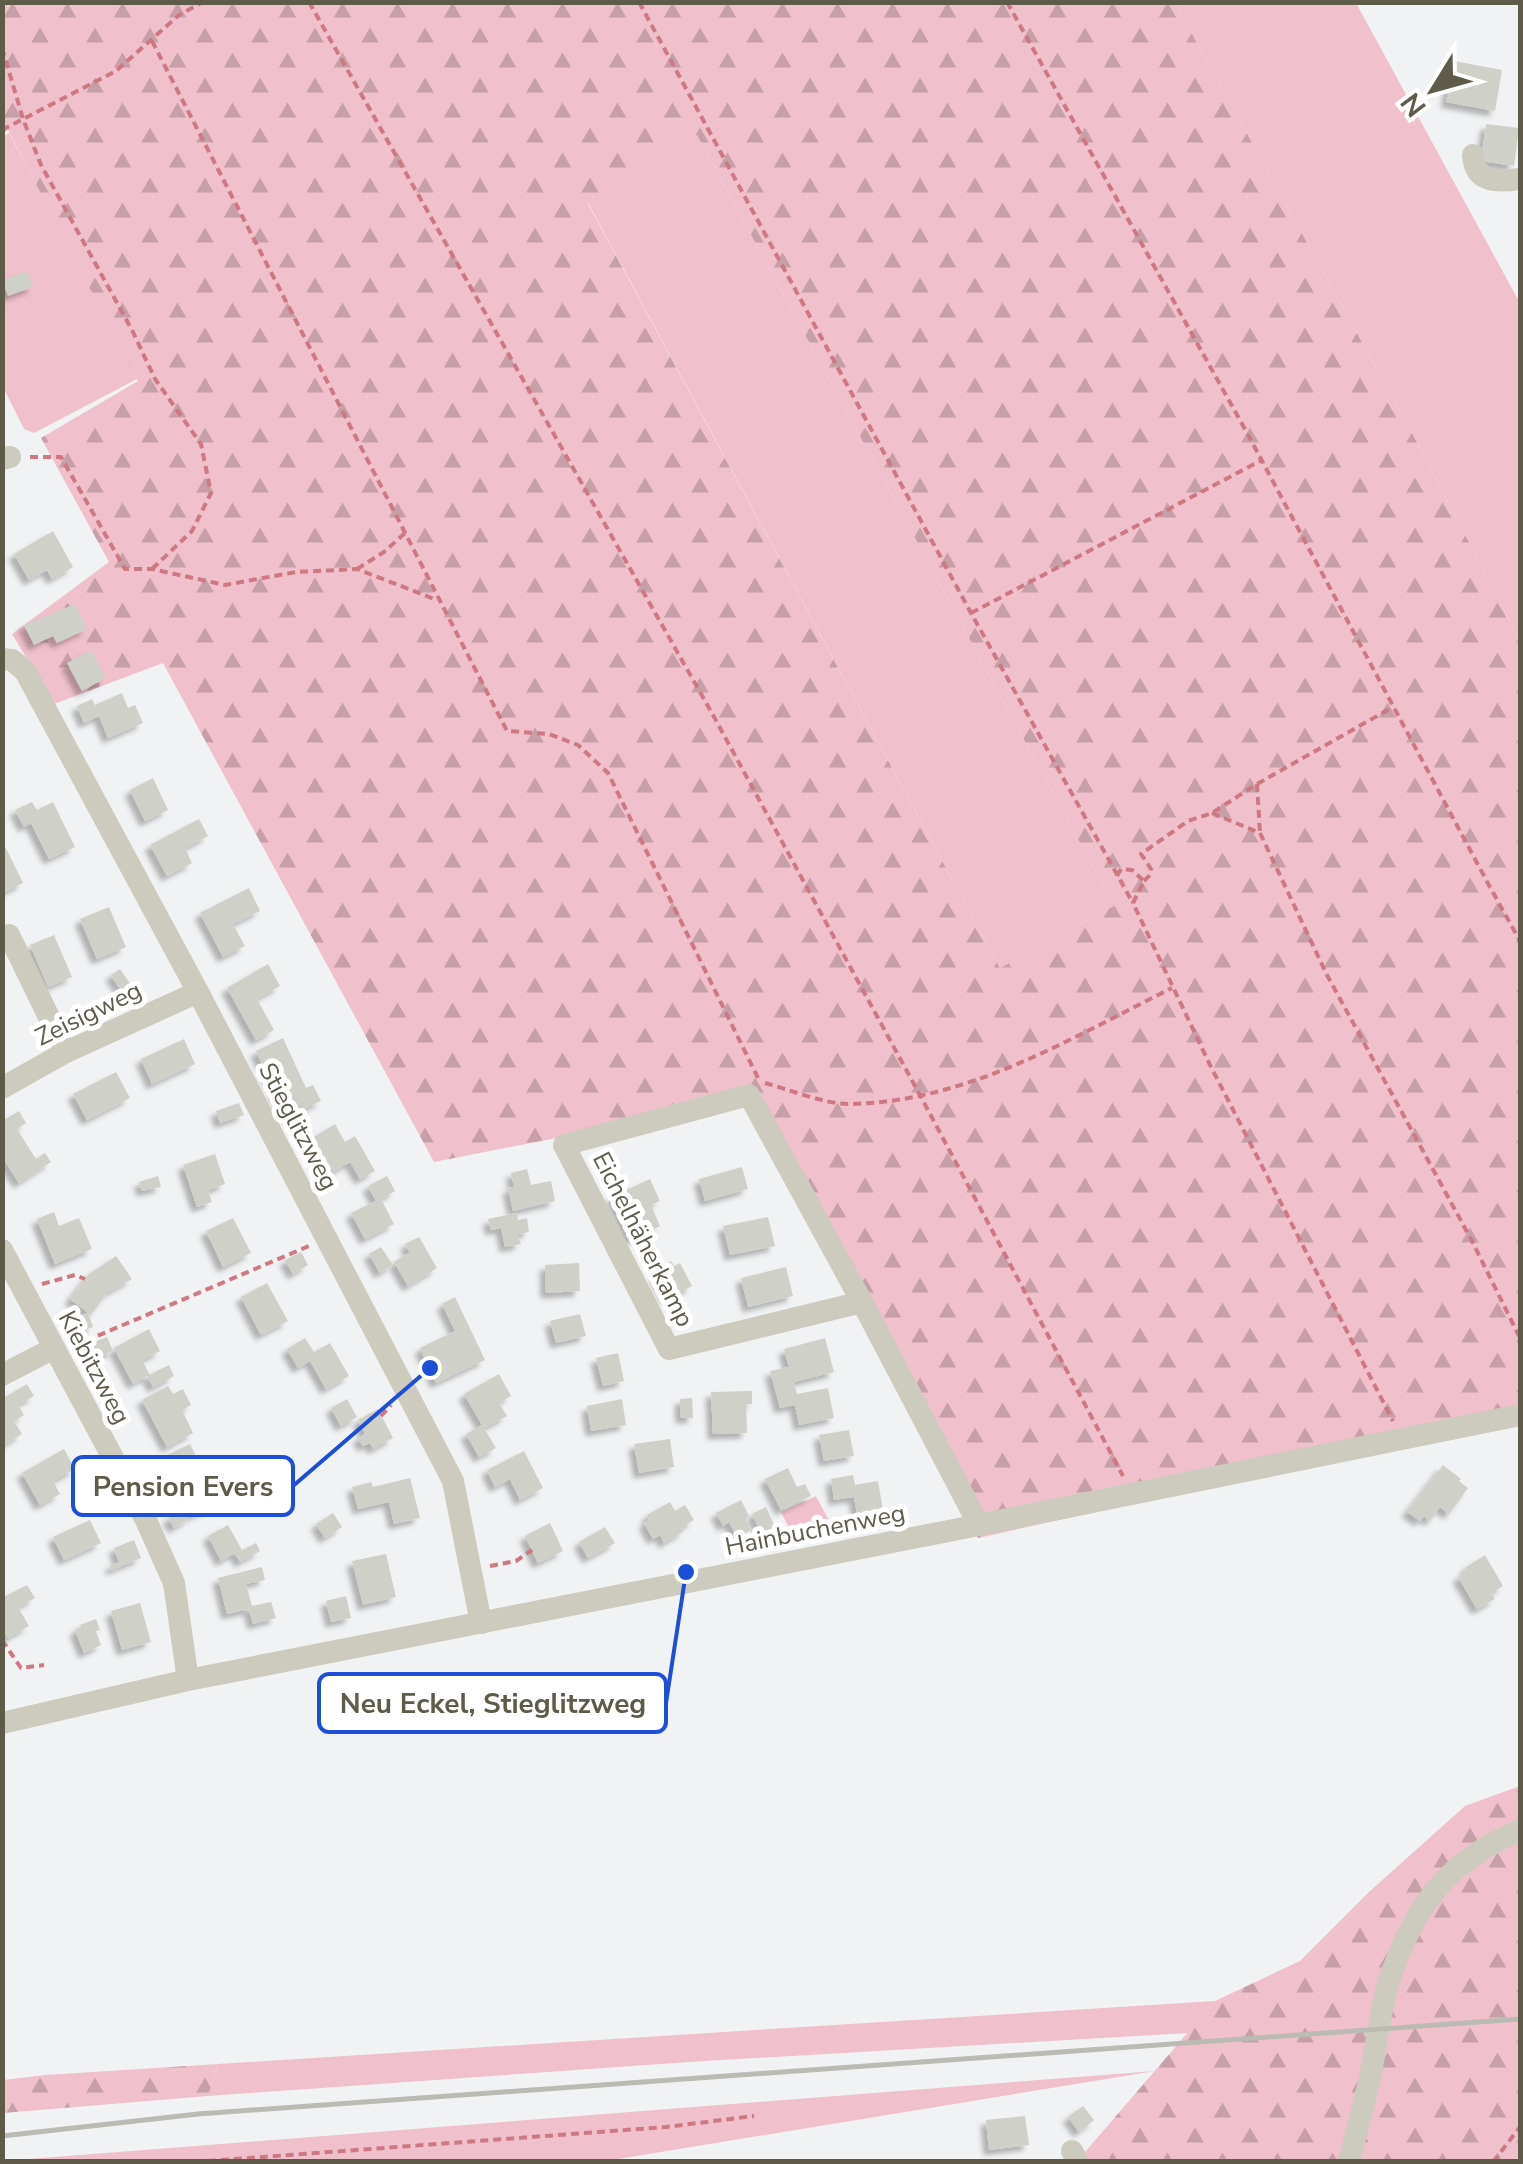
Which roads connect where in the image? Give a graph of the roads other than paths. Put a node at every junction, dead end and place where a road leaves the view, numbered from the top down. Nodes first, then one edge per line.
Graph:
1 (1473, 154) dead end
2 (1520, 180) edge
3 (2, 659) edge
4 (9, 935) dead end
5 (198, 992) junction
6 (66, 1052) junction
7 (2, 1088) edge
8 (2, 1250) edge
9 (862, 1302) junction
10 (54, 1348) junction
11 (2, 1374) edge
12 (1520, 1415) edge
13 (979, 1525) junction
14 (482, 1622) junction
15 (188, 1680) junction
16 (2, 1722) edge
17 (1520, 1830) edge
18 (1349, 2162) edge

1 - 2 street
3 - 5 street, Stieglitzweg
4 - 6 street
5 - 6 street, Zeisigweg
5 - 14 street, Stieglitzweg
6 - 7 street, Zeisigweg
8 - 10 street, Kiebitzweg
9 - 9 street, Eichelhäherkamp
9 - 13 street, Eichelhäherkamp
10 - 11 street
10 - 15 street, Kiebitzweg
12 - 13 street, Hainbuchenweg
13 - 14 street, Hainbuchenweg
14 - 15 street, Hainbuchenweg
15 - 16 street, Hainbuchenweg
17 - 18 street

